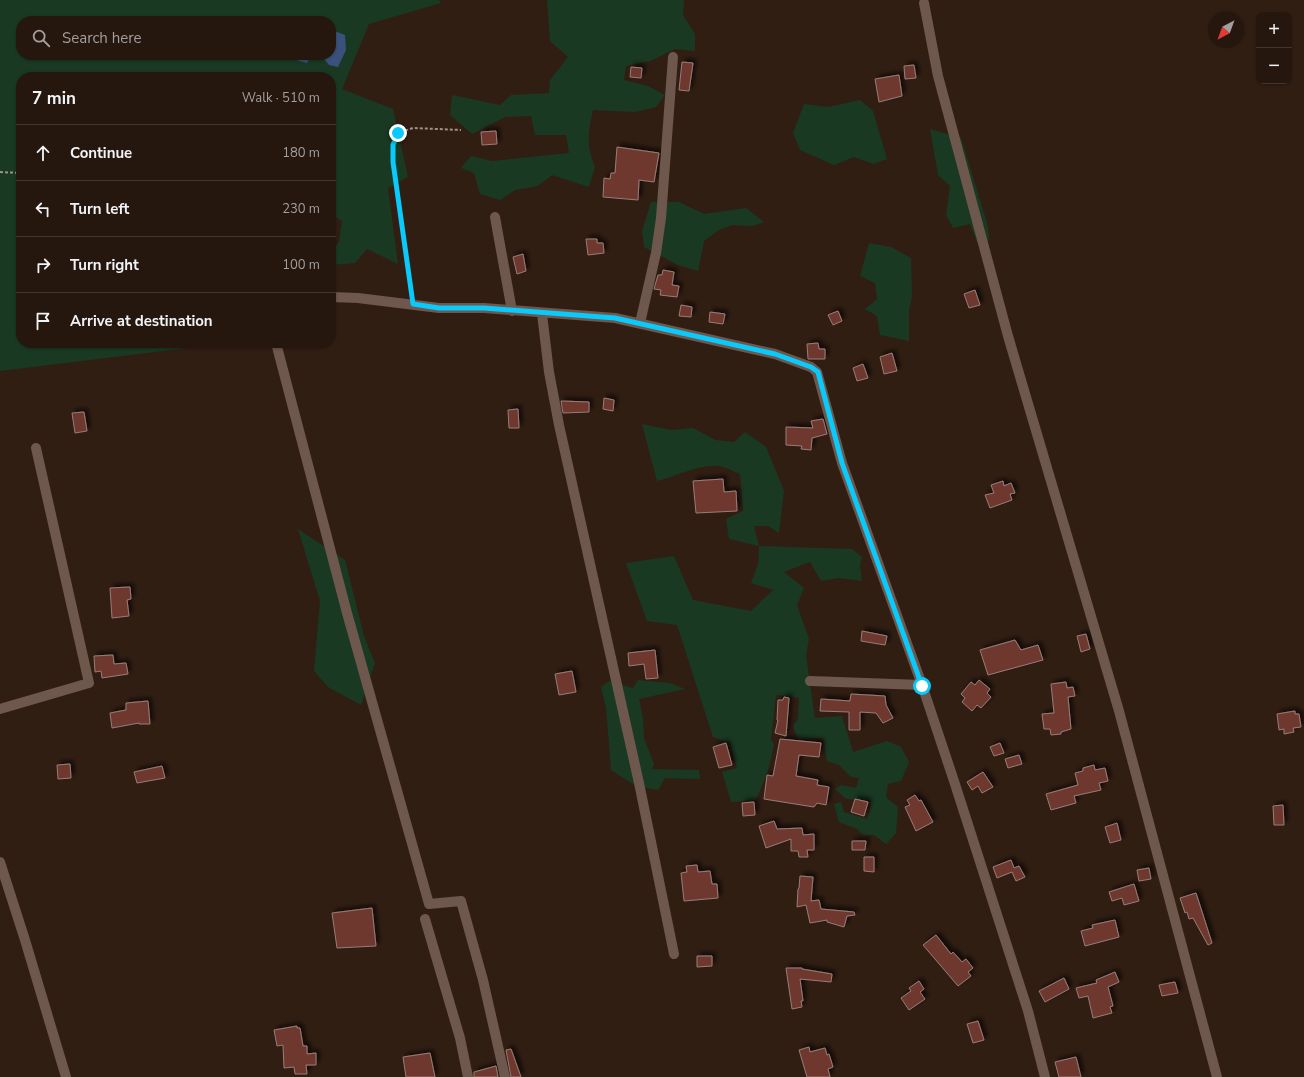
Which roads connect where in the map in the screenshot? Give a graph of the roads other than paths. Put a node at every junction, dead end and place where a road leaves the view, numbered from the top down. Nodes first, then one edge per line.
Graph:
1 (924, 3) dead end
2 (673, 57) dead end
3 (494, 217) dead end
4 (336, 297) edge
5 (512, 311) junction
6 (542, 314) junction
7 (640, 323) junction
8 (277, 348) edge
9 (36, 448) dead end
10 (810, 681) dead end
11 (922, 686) junction
12 (0, 709) edge
13 (0, 862) edge
14 (425, 919) dead end
15 (674, 954) dead end
16 (66, 1077) edge
17 (468, 1077) edge
18 (505, 1077) edge
19 (1045, 1077) edge
20 (1217, 1077) edge

1 - 20 street
2 - 7 street
3 - 5 street
4 - 5 street
5 - 6 street
6 - 7 street
6 - 15 street
7 - 11 street
8 - 18 street
9 - 12 street
10 - 11 street
11 - 19 street
13 - 16 street
14 - 17 street

